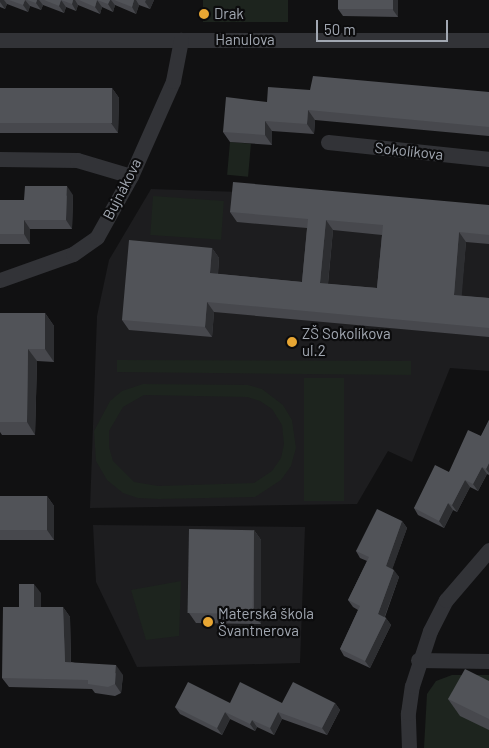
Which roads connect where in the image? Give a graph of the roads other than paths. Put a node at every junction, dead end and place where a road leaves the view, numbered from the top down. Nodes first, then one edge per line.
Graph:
1 (0, 40) edge
2 (181, 40) junction
3 (489, 40) edge
4 (328, 142) dead end
5 (0, 159) edge
6 (489, 159) edge
7 (131, 176) junction
8 (0, 280) edge
9 (489, 550) edge
10 (418, 660) junction
11 (489, 661) edge
12 (409, 748) edge

1 - 2 street, Hanulova
2 - 3 street, Hanulova
2 - 7 street, Bujnákova
4 - 6 street, Sokolíkova
5 - 7 street
7 - 8 street, Bujnákova
9 - 10 street
10 - 11 street
10 - 12 street

